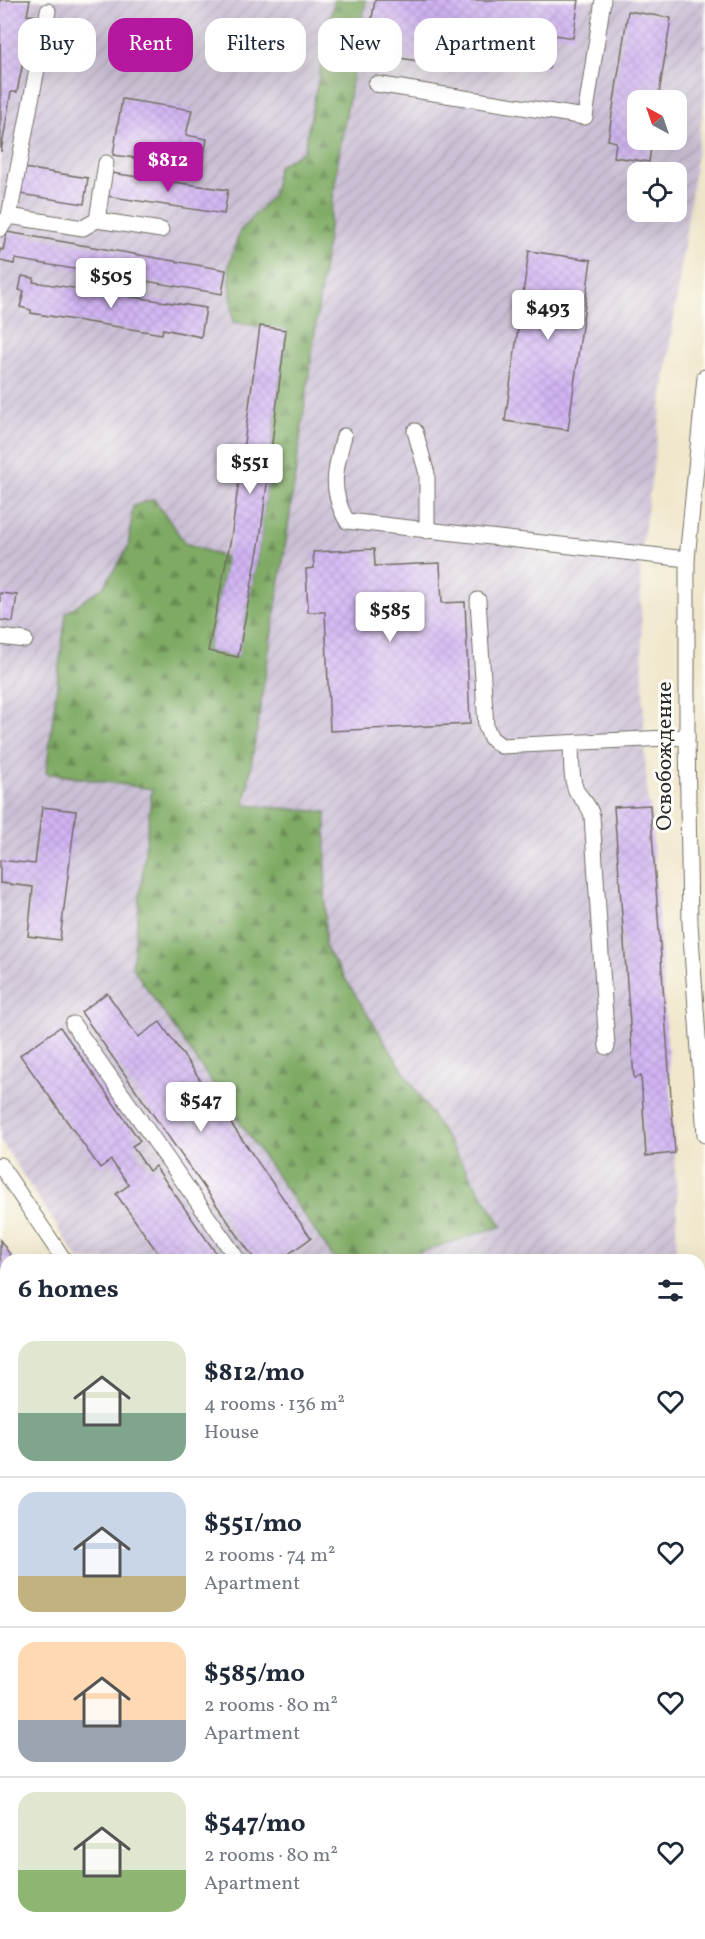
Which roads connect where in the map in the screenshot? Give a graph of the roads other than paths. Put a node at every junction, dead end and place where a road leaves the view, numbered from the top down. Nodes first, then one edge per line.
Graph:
1 (603, 0) edge
2 (48, 11) dead end
3 (376, 84) dead end
4 (106, 163) dead end
5 (9, 216) junction
6 (97, 220) junction
7 (0, 229) edge
8 (161, 230) dead end
9 (705, 377) edge
10 (415, 431) dead end
11 (344, 436) dead end
12 (427, 531) junction
13 (687, 559) junction
14 (478, 600) dead end
15 (0, 637) edge
16 (25, 640) dead end
17 (687, 737) junction
18 (571, 744) junction
19 (73, 1024) dead end
20 (607, 1047) dead end
21 (705, 1135) edge
22 (0, 1165) edge
23 (60, 1254) edge
24 (234, 1254) edge

1 - 3 street
2 - 5 street
4 - 6 street
5 - 6 street
5 - 7 street
6 - 8 street
9 - 13 street, Освобождение
10 - 12 street
11 - 12 street
12 - 13 street
13 - 17 street, Освобождение
14 - 18 street
15 - 16 street
17 - 18 street
17 - 21 street, Освобождение
18 - 20 street
19 - 24 street
22 - 23 street

